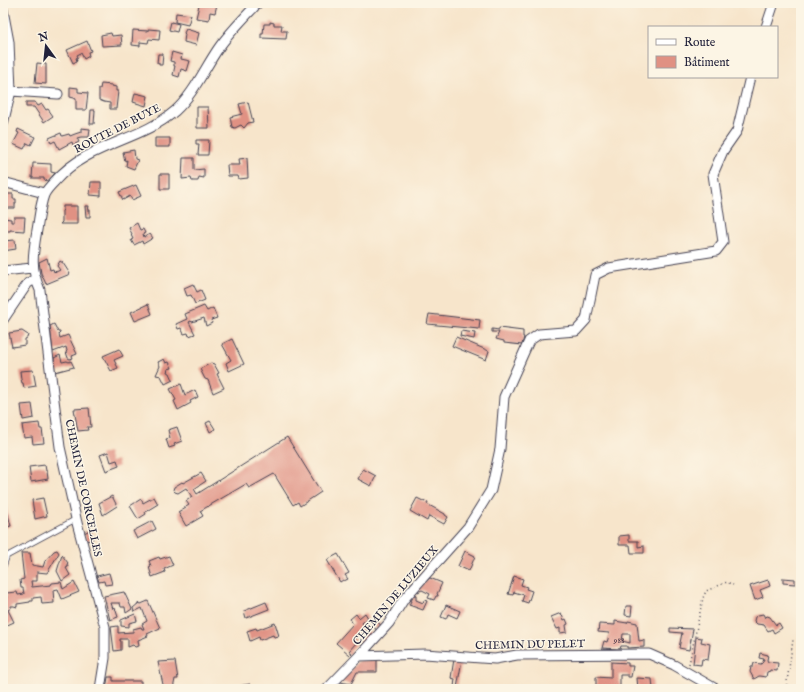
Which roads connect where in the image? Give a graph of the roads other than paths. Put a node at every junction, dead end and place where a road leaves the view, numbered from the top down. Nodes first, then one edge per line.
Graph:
1 (258, 3) edge
2 (774, 3) edge
3 (3, 10) edge
4 (766, 26) edge
5 (750, 78) edge
6 (11, 91) junction
7 (58, 94) dead end
8 (3, 124) edge
9 (3, 182) edge
10 (44, 193) junction
11 (32, 268) junction
12 (3, 271) edge
13 (35, 279) junction
14 (3, 320) edge
15 (76, 519) junction
16 (4, 565) dead end
17 (359, 656) junction
18 (100, 689) edge
19 (327, 689) edge
20 (716, 689) edge

1 - 10 street, ROUTE DE BUYE
2 - 4 street
3 - 6 street
5 - 17 street, CHEMIN DE LUZIEUX
6 - 7 street
6 - 8 street
9 - 10 street
10 - 11 street
11 - 12 street
11 - 13 street, CHEMIN DE CORCELLES
13 - 14 street
13 - 15 street, CHEMIN DE CORCELLES
15 - 16 lane
15 - 18 street, CHEMIN DE CORCELLES
17 - 19 street
17 - 20 street, CHEMIN DU PELET

